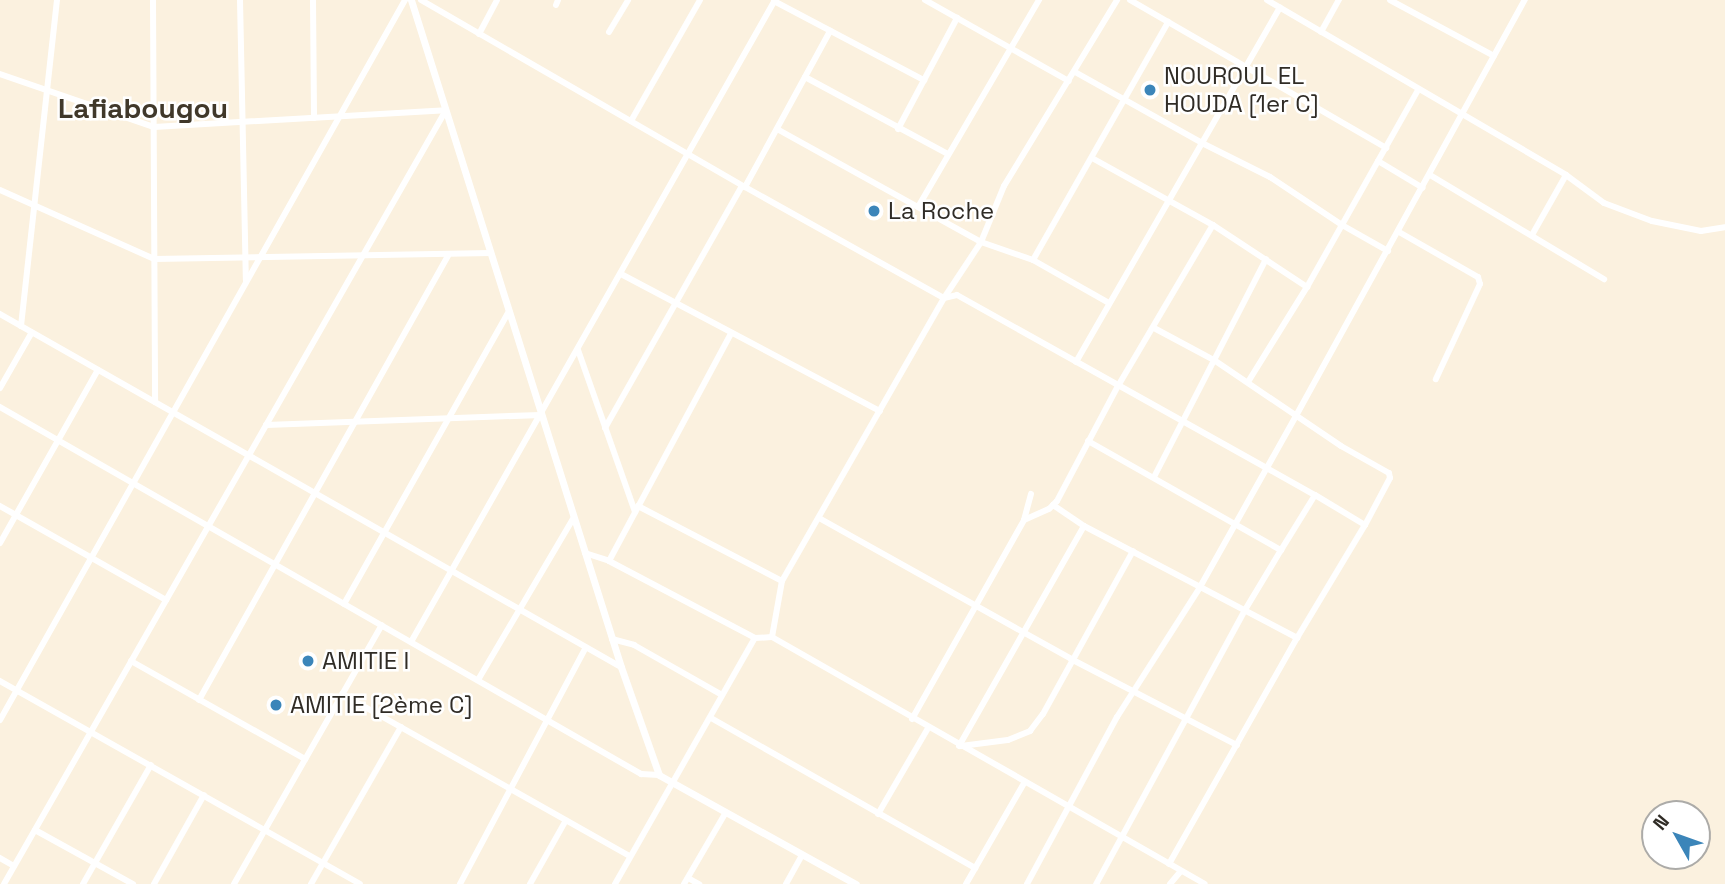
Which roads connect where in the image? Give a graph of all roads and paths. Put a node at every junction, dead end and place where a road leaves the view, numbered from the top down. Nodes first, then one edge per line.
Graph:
1 (57, 0) edge
2 (153, 0) edge
3 (240, 0) edge
4 (313, 0) edge
5 (405, 0) edge
6 (411, 0) edge
7 (421, 0) edge
8 (498, 0) edge
9 (628, 0) edge
10 (700, 0) edge
11 (925, 0) edge
12 (1039, 0) edge
13 (1118, 0) edge
14 (1130, 0) edge
15 (1267, 0) edge
16 (1339, 0) edge
17 (1391, 0) edge
18 (1525, 0) edge
19 (775, 1) edge
20 (1280, 7) junction
21 (957, 18) junction
22 (1168, 22) junction
23 (830, 31) junction
24 (609, 32) dead end
25 (1321, 32) junction
26 (479, 34) junction
27 (1012, 49) junction
28 (1494, 57) junction
29 (1245, 66) junction
30 (1075, 72) junction
31 (0, 74) edge
32 (805, 77) junction
33 (924, 80) junction
34 (1069, 81) junction
35 (47, 90) junction
36 (1418, 90) junction
37 (1123, 100) junction
38 (446, 110) junction
39 (1462, 115) junction
40 (340, 116) junction
41 (314, 118) junction
42 (631, 121) junction
43 (242, 122) junction
44 (154, 127) junction
45 (777, 129) junction
46 (898, 129) junction
47 (1202, 143) junction
48 (1386, 148) junction
49 (948, 153) junction
50 (688, 154) junction
51 (1093, 159) junction
52 (1378, 161) junction
53 (1430, 175) junction
54 (1566, 175) junction
55 (744, 187) junction
56 (1423, 188) junction
57 (0, 190) edge
58 (1168, 201) junction
59 (34, 205) junction
60 (918, 207) junction
61 (1213, 225) junction
62 (1342, 225) junction
63 (1725, 227) edge
64 (1399, 232) junction
65 (1532, 235) junction
66 (981, 242) junction
67 (1388, 251) junction
68 (491, 253) junction
69 (449, 254) junction
70 (363, 255) junction
71 (260, 257) junction
72 (245, 258) junction
73 (155, 259) junction
74 (1266, 259) junction
75 (1033, 260) junction
76 (621, 274) junction
77 (1604, 279) dead end
78 (246, 282) junction
79 (1307, 287) junction
80 (944, 298) junction
81 (676, 303) junction
82 (1109, 303) junction
83 (509, 311) junction
84 (0, 314) edge
85 (21, 326) junction
86 (1154, 328) junction
87 (32, 332) junction
88 (732, 333) junction
89 (578, 351) junction
90 (1214, 360) junction
91 (1076, 362) junction
92 (98, 370) junction
93 (1436, 379) dead end
94 (1248, 382) junction
95 (1118, 386) junction
96 (0, 388) edge
97 (155, 402) junction
98 (0, 407) edge
99 (880, 411) junction
100 (173, 412) junction
101 (1297, 414) junction
102 (541, 415) junction
103 (449, 419) junction
104 (355, 422) junction
105 (1184, 423) junction
106 (266, 425) junction
107 (605, 428) junction
108 (58, 440) junction
109 (1088, 441) junction
110 (248, 456) junction
111 (1265, 468) junction
112 (1154, 478) junction
113 (133, 483) junction
114 (315, 493) junction
115 (1031, 494) dead end
116 (1315, 495) junction
117 (1053, 505) junction
118 (0, 506) edge
119 (636, 509) junction
120 (16, 515) junction
121 (574, 517) junction
122 (819, 518) junction
123 (1024, 520) junction
124 (1235, 523) junction
125 (1365, 525) junction
126 (208, 526) junction
127 (1084, 526) junction
128 (384, 533) junction
129 (0, 543) edge
130 (1281, 550) junction
131 (1133, 551) junction
132 (585, 553) junction
133 (91, 557) junction
134 (609, 561) junction
135 (275, 564) junction
136 (452, 571) junction
137 (782, 580) junction
138 (1200, 587) junction
139 (166, 600) junction
140 (344, 604) junction
141 (977, 606) junction
142 (519, 610) junction
143 (1245, 610) junction
144 (382, 625) junction
145 (1024, 633) junction
146 (755, 638) junction
147 (772, 638) junction
148 (1297, 638) junction
149 (612, 639) junction
150 (411, 642) junction
151 (586, 647) junction
152 (1071, 659) junction
153 (131, 662) junction
154 (621, 667) junction
155 (478, 680) junction
156 (0, 681) edge
157 (16, 691) junction
158 (1136, 691) junction
159 (342, 694) junction
160 (722, 695) junction
161 (199, 700) junction
162 (711, 718) junction
163 (912, 719) junction
164 (0, 720) edge
165 (547, 720) junction
166 (1187, 720) junction
167 (401, 727) junction
168 (928, 728) junction
169 (91, 731) junction
170 (1237, 745) junction
171 (959, 746) junction
172 (305, 759) junction
173 (151, 765) junction
174 (659, 775) junction
175 (672, 782) junction
176 (1024, 783) junction
177 (511, 789) junction
178 (204, 795) junction
179 (1070, 808) junction
180 (726, 812) junction
181 (878, 814) junction
182 (566, 820) junction
183 (35, 830) junction
184 (265, 830) junction
185 (1124, 838) junction
186 (802, 855) junction
187 (630, 856) junction
188 (0, 858) edge
189 (96, 863) junction
190 (323, 863) junction
191 (1169, 864) junction
192 (14, 866) junction
193 (975, 868) junction
194 (1181, 871) junction
195 (686, 881) edge
196 (853, 883) edge
197 (4, 884) edge
198 (83, 884) edge
199 (134, 884) edge
200 (154, 884) edge
201 (234, 884) edge
202 (311, 884) edge
203 (360, 884) edge
204 (460, 884) edge
205 (530, 884) edge
206 (615, 884) edge
207 (699, 884) edge
208 (786, 884) edge
209 (966, 884) edge
210 (1027, 884) edge
211 (1096, 884) edge
212 (1170, 884) edge
213 (1205, 884) edge

1 - 35 street
2 - 44 street
3 - 43 street
4 - 41 street
5 - 40 street
6 - 38 street
7 - 26 street
8 - 26 street
9 - 24 street
10 - 42 street
11 - 21 street
12 - 27 street
13 - 30 street
14 - 22 street
15 - 20 street
16 - 25 street
17 - 28 street
18 - 28 street
19 - 23 street
19 - 50 street
20 - 25 street
20 - 29 street
21 - 27 street
21 - 33 street
22 - 29 street
22 - 37 street
23 - 32 street
23 - 33 street
25 - 36 street
26 - 42 street
27 - 34 street
27 - 49 street
28 - 39 street
29 - 47 street
29 - 48 street
30 - 34 street
30 - 37 street
31 - 35 street
32 - 45 street
32 - 46 street
33 - 46 street
34 - 66 street
35 - 44 street
35 - 59 street
36 - 39 street
36 - 48 street
37 - 47 street
37 - 51 street
38 - 40 street
38 - 68 street
38 - 70 street
39 - 53 street
39 - 54 street
40 - 41 street
40 - 71 street
41 - 43 street
42 - 50 street
43 - 44 street
43 - 72 street
44 - 73 street
45 - 55 street
45 - 60 street
46 - 49 street
47 - 58 street
47 - 62 street
48 - 52 street
49 - 60 street
50 - 55 street
50 - 76 street
51 - 58 street
51 - 75 street
52 - 56 street
52 - 62 street
53 - 56 street
53 - 65 street
54 - 63 street
54 - 65 street
55 - 80 street
55 - 81 street
56 - 64 street
57 - 59 street
58 - 61 street
58 - 82 street
59 - 73 street
59 - 85 street
60 - 66 street
61 - 74 street
61 - 86 street
62 - 67 street
62 - 79 street
64 - 67 street
64 - 93 street
65 - 77 street
66 - 75 street
66 - 80 street
67 - 101 street
68 - 69 street
68 - 83 street
69 - 70 street
69 - 104 street
70 - 71 street
70 - 106 street
71 - 72 street
71 - 78 street
72 - 73 street
72 - 78 street
73 - 97 street
74 - 79 street
74 - 90 street
75 - 82 street
76 - 81 street
76 - 89 street
78 - 100 street
79 - 94 street
80 - 91 street
80 - 99 street
81 - 88 street
81 - 107 street
82 - 91 street
83 - 102 street
83 - 103 street
84 - 85 street
85 - 87 street
86 - 90 street
86 - 95 street
87 - 92 street
87 - 96 street
88 - 99 street
88 - 119 street
89 - 102 street
89 - 107 street
90 - 94 street
90 - 105 street
91 - 95 street
92 - 97 street
92 - 108 street
94 - 101 street
95 - 105 street
95 - 109 street
97 - 100 street
98 - 108 street
99 - 122 street
100 - 110 street
100 - 113 street
101 - 111 street
101 - 125 street
102 - 103 street
102 - 121 street
102 - 136 street
103 - 104 street
103 - 128 street
104 - 106 street
104 - 114 street
105 - 111 street
105 - 112 street
106 - 110 street
107 - 119 street
108 - 113 street
108 - 120 street
109 - 112 street
109 - 117 street
110 - 114 street
110 - 126 street
111 - 116 street
111 - 124 street
112 - 124 street
113 - 126 street
113 - 133 street
114 - 128 street
114 - 135 street
115 - 123 street
116 - 125 street
116 - 130 street
117 - 123 street
117 - 127 street
118 - 120 street
119 - 134 street
119 - 137 street
120 - 129 street
120 - 133 street
121 - 132 street
121 - 142 street
122 - 137 street
122 - 141 street
123 - 141 street
124 - 130 street
124 - 138 street
125 - 148 street
126 - 135 street
126 - 139 street
127 - 131 street
127 - 145 street
128 - 136 street
128 - 140 street
130 - 143 street
131 - 138 street
131 - 152 street
132 - 134 street
132 - 149 street
133 - 139 street
133 - 157 street
134 - 146 street
135 - 140 street
135 - 161 street
136 - 142 street
136 - 150 street
137 - 147 street
138 - 143 street
138 - 158 street
139 - 153 street
140 - 144 street
141 - 145 street
141 - 163 street
142 - 151 street
142 - 155 street
143 - 148 street
143 - 166 street
144 - 150 street
144 - 159 street
145 - 152 street
145 - 171 street
146 - 147 street
146 - 160 street
147 - 163 street
148 - 170 street
149 - 154 street
149 - 160 street
150 - 155 street
151 - 154 street
151 - 165 street
152 - 158 street
152 - 171 street
153 - 161 street
153 - 169 street
154 - 174 street
155 - 165 street
156 - 157 street
157 - 164 street
157 - 169 street
158 - 166 street
158 - 179 street
159 - 167 street
159 - 172 street
160 - 162 street
161 - 172 street
162 - 175 street
162 - 181 street
163 - 168 street
165 - 174 street
165 - 177 street
166 - 170 street
166 - 185 street
167 - 177 street
167 - 190 street
168 - 171 street
168 - 181 street
169 - 173 street
169 - 183 street
170 - 191 street
171 - 176 street
172 - 184 street
173 - 178 street
173 - 189 street
174 - 175 street
175 - 180 street
175 - 187 street
176 - 179 street
176 - 193 street
177 - 182 street
177 - 204 street
178 - 184 street
178 - 200 street
179 - 185 street
179 - 210 street
180 - 186 street
180 - 195 street
181 - 193 street
182 - 187 street
182 - 205 street
183 - 189 street
183 - 192 street
184 - 190 street
184 - 201 street
185 - 191 street
185 - 211 street
186 - 196 street
186 - 208 street
187 - 206 street
188 - 192 street
189 - 198 street
189 - 199 street
190 - 202 street
190 - 203 street
191 - 194 street
192 - 197 street
193 - 209 street
194 - 212 street
194 - 213 street
195 - 207 street

